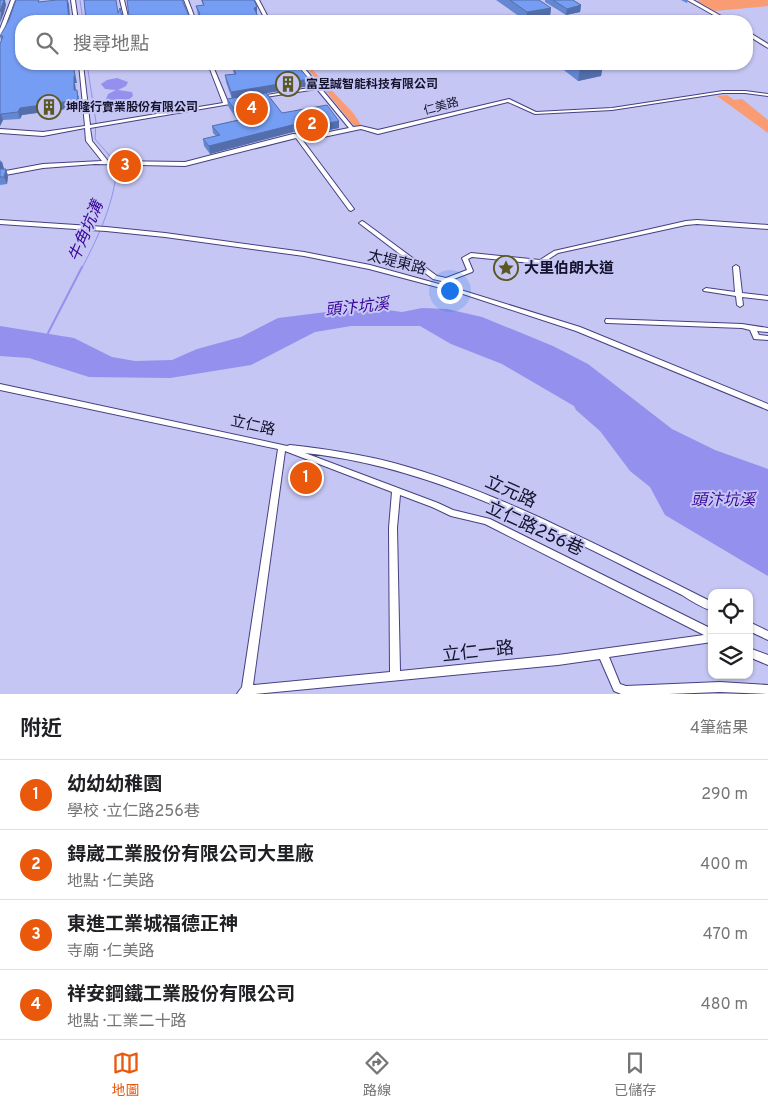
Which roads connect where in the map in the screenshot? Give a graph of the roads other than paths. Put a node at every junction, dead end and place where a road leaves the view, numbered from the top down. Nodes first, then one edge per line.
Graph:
1 (13, 0) edge
2 (73, 0) edge
3 (122, 0) edge
4 (186, 0) edge
5 (257, 0) edge
6 (689, 0) edge
7 (75, 15) edge
8 (126, 15) edge
9 (192, 15) edge
10 (265, 15) edge
11 (715, 15) edge
12 (0, 35) edge
13 (753, 37) edge
14 (768, 46) edge
15 (82, 70) edge
16 (212, 70) edge
17 (304, 70) edge
18 (318, 88) junction
19 (768, 95) edge
20 (254, 98) edge
21 (244, 100) edge
22 (226, 103) junction
23 (89, 128) junction
24 (352, 129) junction
25 (0, 131) edge
26 (298, 137) junction
27 (108, 162) junction
28 (0, 174) edge
29 (351, 209) dead end
30 (0, 222) edge
31 (362, 222) dead end
32 (768, 227) edge
33 (736, 267) dead end
34 (706, 290) dead end
35 (738, 294) junction
36 (768, 298) edge
37 (740, 305) dead end
38 (608, 321) dead end
39 (753, 328) junction
40 (768, 330) edge
41 (768, 338) edge
42 (0, 387) edge
43 (768, 407) edge
44 (282, 447) junction
45 (396, 490) junction
46 (708, 605) edge
47 (753, 628) edge
48 (708, 632) edge
49 (768, 636) edge
50 (708, 639) edge
51 (602, 653) junction
52 (753, 654) edge
53 (768, 660) edge
54 (395, 676) junction
55 (768, 690) edge
56 (245, 692) edge
57 (647, 692) edge

1 - 12 street
2 - 7 street
3 - 8 street
4 - 9 street
5 - 10 street
6 - 11 main road
13 - 14 main road
15 - 23 street
16 - 22 street
17 - 18 street
18 - 20 street
18 - 24 street
19 - 24 street, 仁美路
21 - 22 street
22 - 23 street
23 - 25 street
23 - 27 street
24 - 26 street, 仁美路
26 - 27 street, 仁美路
26 - 29 street
27 - 28 street, 仁美路
30 - 43 street, 太堤東路
31 - 32 street
33 - 35 street
34 - 35 street
35 - 36 street
35 - 37 street
38 - 39 street
39 - 40 street
39 - 41 street
42 - 44 street, 立仁路
44 - 45 street, 立仁路256巷
44 - 46 street, 立元路
44 - 56 street, 立仁路
45 - 48 street, 立仁路256巷
45 - 54 street
47 - 49 street
50 - 51 street, 立仁一路
51 - 54 street, 立仁一路
51 - 57 street
52 - 53 street
54 - 56 street, 立仁一路
55 - 57 street

